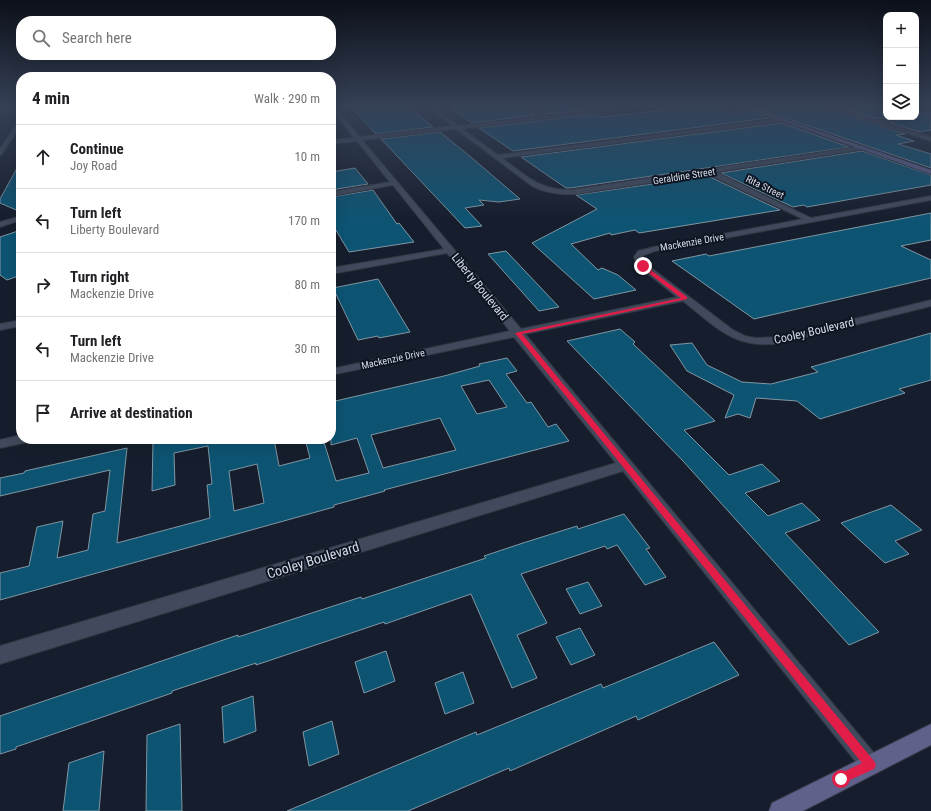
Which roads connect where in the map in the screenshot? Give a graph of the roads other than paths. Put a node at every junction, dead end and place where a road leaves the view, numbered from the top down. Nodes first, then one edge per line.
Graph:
1 (362, 145) edge
2 (481, 145) edge
3 (590, 145) edge
4 (854, 145) edge
5 (863, 148) junction
6 (496, 157) junction
7 (710, 172) junction
8 (931, 172) edge
9 (395, 183) junction
10 (336, 193) edge
11 (931, 198) edge
12 (16, 220) edge
13 (810, 220) junction
14 (0, 225) edge
15 (450, 250) junction
16 (336, 270) edge
17 (685, 298) junction
18 (931, 302) edge
19 (16, 324) edge
20 (0, 327) edge
21 (518, 333) junction
22 (336, 371) edge
23 (16, 441) edge
24 (0, 444) edge
25 (626, 465) junction
26 (0, 655) edge
27 (931, 734) edge
28 (870, 765) junction
29 (780, 811) edge

1 - 9 street, Liberty Boulevard
2 - 6 street, Geraldine Street
3 - 6 street
4 - 5 main road
5 - 7 street, Geraldine Street
5 - 8 main road
6 - 7 street, Geraldine Street
7 - 13 street, Rita Street
9 - 10 street
9 - 15 street, Liberty Boulevard
11 - 13 street, Mackenzie Drive
12 - 14 street
13 - 17 street, Mackenzie Drive
15 - 16 street
15 - 21 street, Liberty Boulevard
17 - 18 street, Cooley Boulevard
17 - 21 street, Mackenzie Drive
19 - 20 street
21 - 22 street, Mackenzie Drive
21 - 25 street, Liberty Boulevard
23 - 24 street
25 - 26 street, Cooley Boulevard
25 - 28 street, Liberty Boulevard
27 - 28 main road
28 - 29 main road

